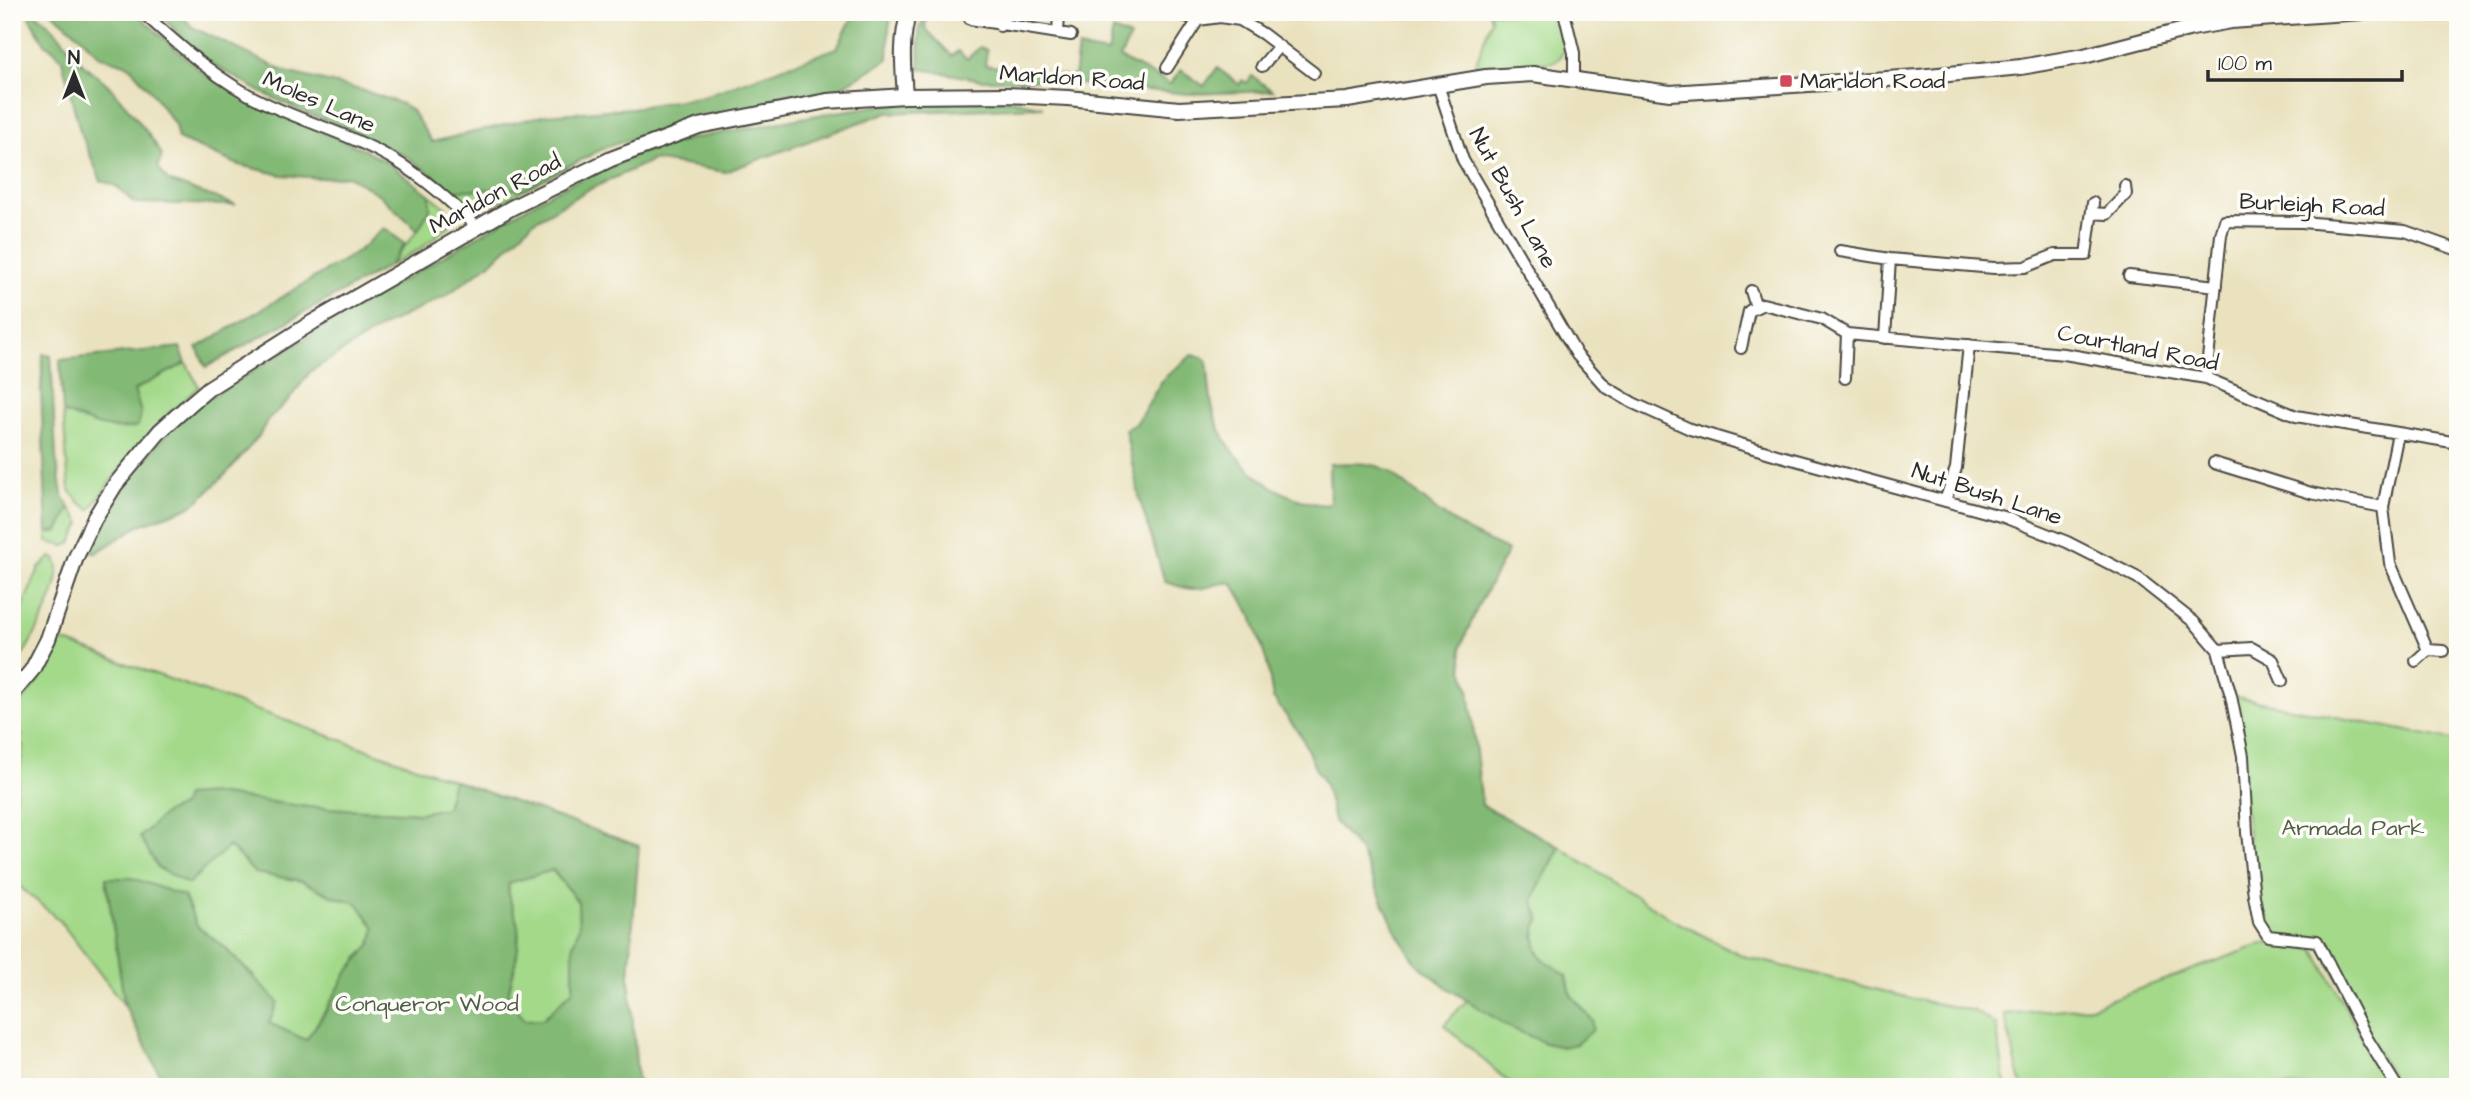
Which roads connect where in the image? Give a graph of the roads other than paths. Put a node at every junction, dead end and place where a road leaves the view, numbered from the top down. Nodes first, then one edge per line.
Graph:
1 (142, 12) edge
2 (909, 12) edge
3 (1005, 12) edge
4 (1174, 12) edge
5 (1564, 12) edge
6 (2362, 12) edge
7 (1059, 14) edge
8 (970, 19) dead end
9 (1198, 20) junction
10 (1000, 26) junction
11 (1058, 33) junction
12 (1071, 35) dead end
13 (1279, 46) junction
14 (1262, 66) dead end
15 (1167, 68) dead end
16 (1314, 73) dead end
17 (1574, 79) junction
18 (1438, 85) junction
19 (905, 96) junction
20 (2126, 186) dead end
21 (478, 228) junction
22 (2458, 250) edge
23 (1840, 251) dead end
24 (1890, 259) junction
25 (2129, 276) dead end
26 (2216, 286) junction
27 (1751, 291) dead end
28 (1756, 307) junction
29 (1847, 334) junction
30 (1885, 338) junction
31 (1969, 345) junction
32 (1741, 348) dead end
33 (1845, 378) dead end
34 (2206, 378) junction
35 (2398, 433) junction
36 (2458, 443) edge
37 (2214, 463) dead end
38 (1945, 500) junction
39 (2383, 508) junction
40 (2218, 650) junction
41 (2428, 650) junction
42 (2443, 651) dead end
43 (2417, 661) dead end
44 (2281, 681) dead end
45 (12, 694) edge
46 (2397, 1087) edge

1 - 21 street, Moles Lane
2 - 19 street
3 - 10 street
4 - 9 street
5 - 17 street
6 - 17 street, Marldon Road
7 - 11 street
8 - 10 street
9 - 13 street
9 - 15 street
10 - 11 street
11 - 12 street
13 - 14 street
13 - 16 street
17 - 18 street, Marldon Road
18 - 19 street, Marldon Road
18 - 38 street, Nut Bush Lane
19 - 21 street, Marldon Road
20 - 24 street
21 - 45 street, Marldon Road
22 - 26 street, Burleigh Road
23 - 24 street
24 - 30 street
25 - 26 street
26 - 34 street, Burleigh Road
27 - 28 street
28 - 29 street, Courtland Road
28 - 32 street
29 - 30 street, Courtland Road
29 - 33 street
30 - 31 street, Courtland Road
31 - 34 street, Courtland Road
31 - 38 street
34 - 35 street, Courtland Road
35 - 36 street, Courtland Road
35 - 39 street
37 - 39 street
38 - 40 street, Nut Bush Lane
39 - 41 street
40 - 44 street
40 - 46 street, Nut Bush Lane
41 - 42 street
41 - 43 street

